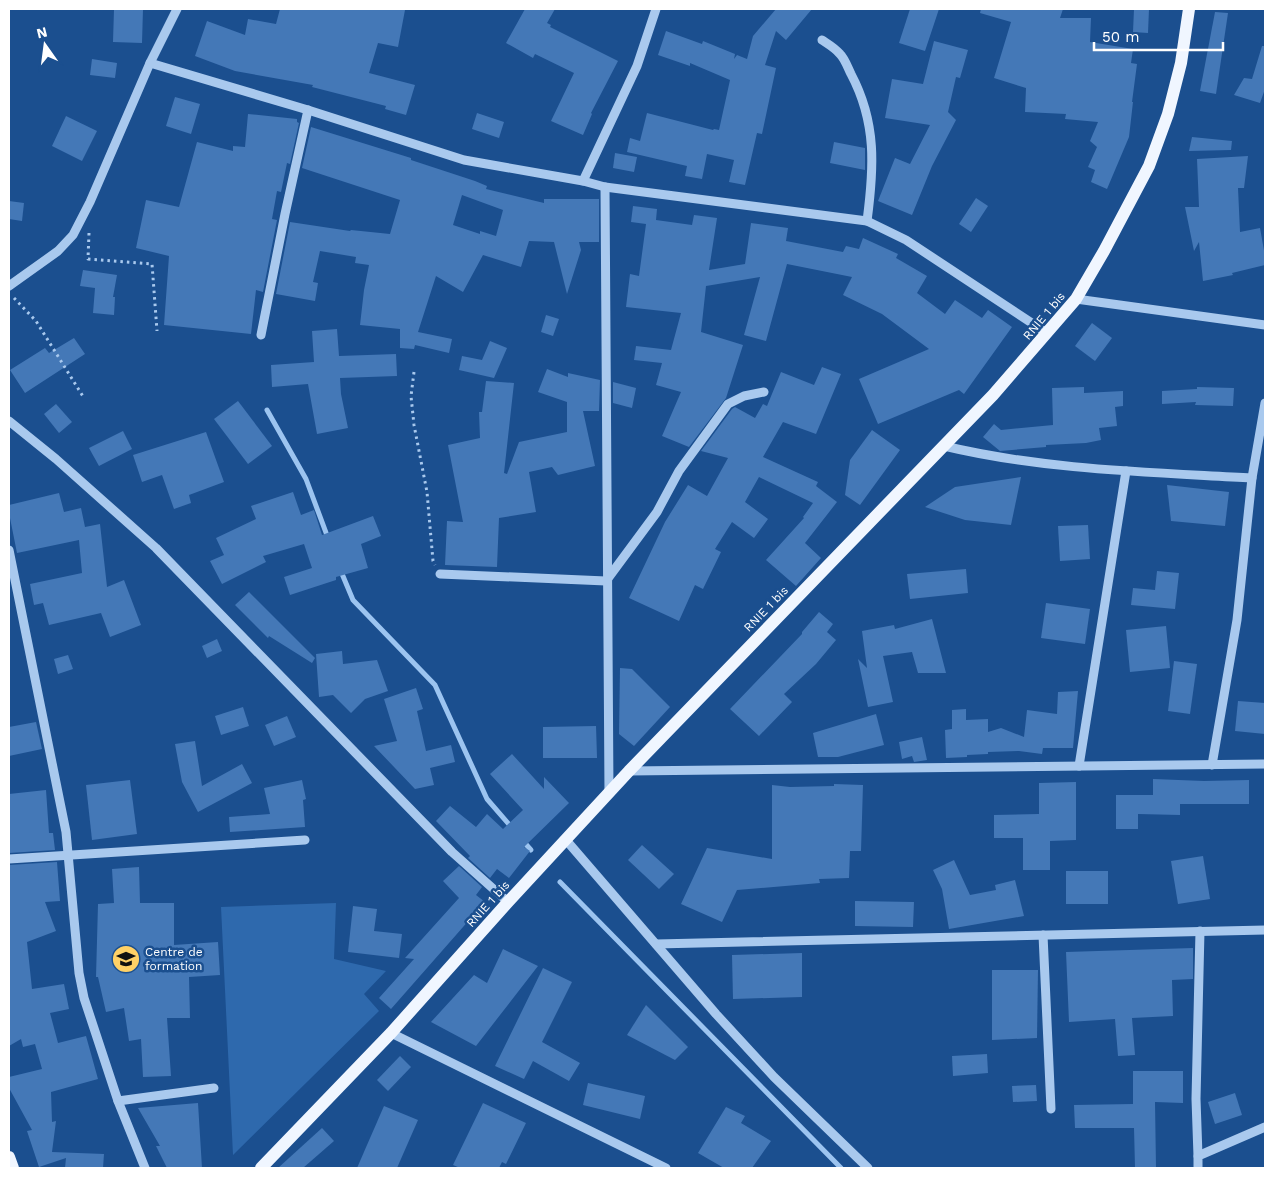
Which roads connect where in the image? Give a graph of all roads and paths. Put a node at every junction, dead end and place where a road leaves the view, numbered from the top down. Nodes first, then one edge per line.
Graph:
1 (177, 9) edge
2 (656, 9) edge
3 (1189, 9) edge
4 (822, 40) dead end
5 (150, 63) junction
6 (308, 110) junction
7 (583, 181) junction
8 (604, 187) junction
9 (867, 221) junction
10 (89, 231) dead end
11 (9, 286) edge
12 (9, 292) edge
13 (1076, 299) junction
14 (1265, 325) edge
15 (157, 331) dead end
16 (1047, 334) junction
17 (261, 335) dead end
18 (414, 372) dead end
19 (764, 392) dead end
20 (84, 398) dead end
21 (1265, 403) edge
22 (9, 421) edge
23 (944, 446) junction
24 (1126, 471) junction
25 (1252, 478) junction
26 (9, 550) edge
27 (440, 574) joint
28 (606, 581) junction
29 (1212, 764) junction
30 (1265, 764) edge
31 (1079, 766) junction
32 (629, 771) junction
33 (609, 794) junction
34 (305, 840) dead end
35 (566, 840) junction
36 (68, 856) junction
37 (9, 859) edge
38 (508, 902) junction
39 (1265, 930) edge
40 (1200, 931) junction
41 (1043, 935) junction
42 (656, 944) junction
43 (391, 1033) junction
44 (214, 1088) dead end
45 (118, 1100) junction
46 (1051, 1109) dead end
47 (1265, 1127) edge
48 (1198, 1156) junction
49 (9, 1157) edge
50 (13, 1168) edge
51 (145, 1168) edge
52 (261, 1168) edge
53 (666, 1168) edge
54 (868, 1168) edge
55 (1198, 1168) edge

1 - 5 street
2 - 7 street
3 - 13 main road, RNIE 1 bis
4 - 9 street
5 - 6 street
5 - 11 street
6 - 7 street
6 - 17 street
7 - 8 street
8 - 9 street
8 - 28 street
9 - 16 street
10 - 15 path
12 - 20 path
13 - 14 street
13 - 16 main road, RNIE 1 bis
16 - 23 main road, RNIE 1 bis
18 - 27 path
19 - 28 street
21 - 25 street
22 - 38 street
23 - 24 street
23 - 32 main road, RNIE 1 bis
24 - 25 street
24 - 31 street
25 - 29 street
26 - 36 street
27 - 28 street
28 - 33 street
29 - 30 street
29 - 31 street
31 - 32 street
32 - 33 main road, RNIE 1 bis
33 - 35 main road, RNIE 1 bis
34 - 36 street
35 - 38 main road, RNIE 1 bis
35 - 42 street
36 - 37 street
36 - 45 street
38 - 43 main road, RNIE 1 bis
39 - 40 street
40 - 41 street
40 - 48 street
41 - 42 street
41 - 46 street
42 - 54 street
43 - 52 main road, RNIE 1 bis
43 - 53 street
44 - 45 street
45 - 51 street
47 - 48 street
48 - 55 street
49 - 50 main road

